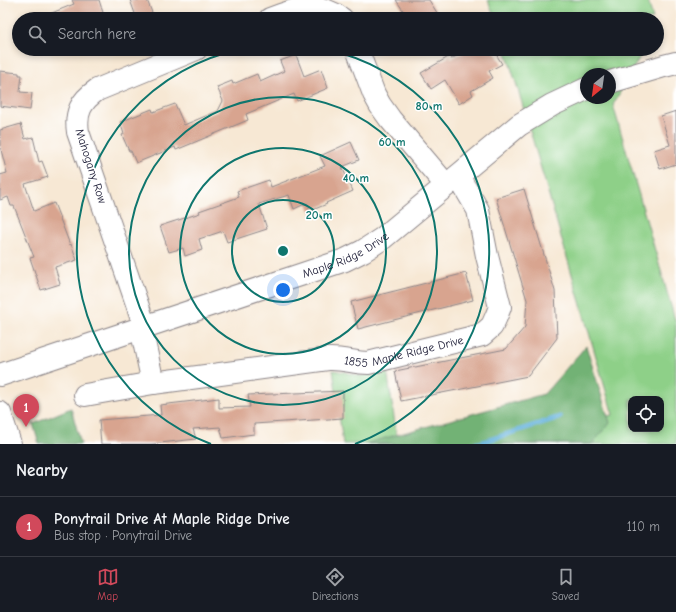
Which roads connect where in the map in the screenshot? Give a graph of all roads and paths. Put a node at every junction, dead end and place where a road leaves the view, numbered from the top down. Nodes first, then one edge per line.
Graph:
1 (288, 12) edge
2 (332, 12) edge
3 (179, 56) edge
4 (360, 56) edge
5 (676, 63) edge
6 (616, 80) edge
7 (580, 93) edge
8 (452, 180) junction
9 (143, 328) junction
10 (0, 376) edge
11 (153, 383) junction
12 (85, 395) dead end
13 (0, 413) edge
14 (10, 444) edge

1 - 2 street
3 - 9 street, Mahogany Row
4 - 8 street
5 - 6 street
7 - 8 street, Maple Ridge Drive
8 - 9 street, Maple Ridge Drive
8 - 11 street, 1855 Maple Ridge Drive
9 - 10 street, Maple Ridge Drive
9 - 11 street
11 - 12 street, 1855 Maple Ridge Drive
13 - 14 street

